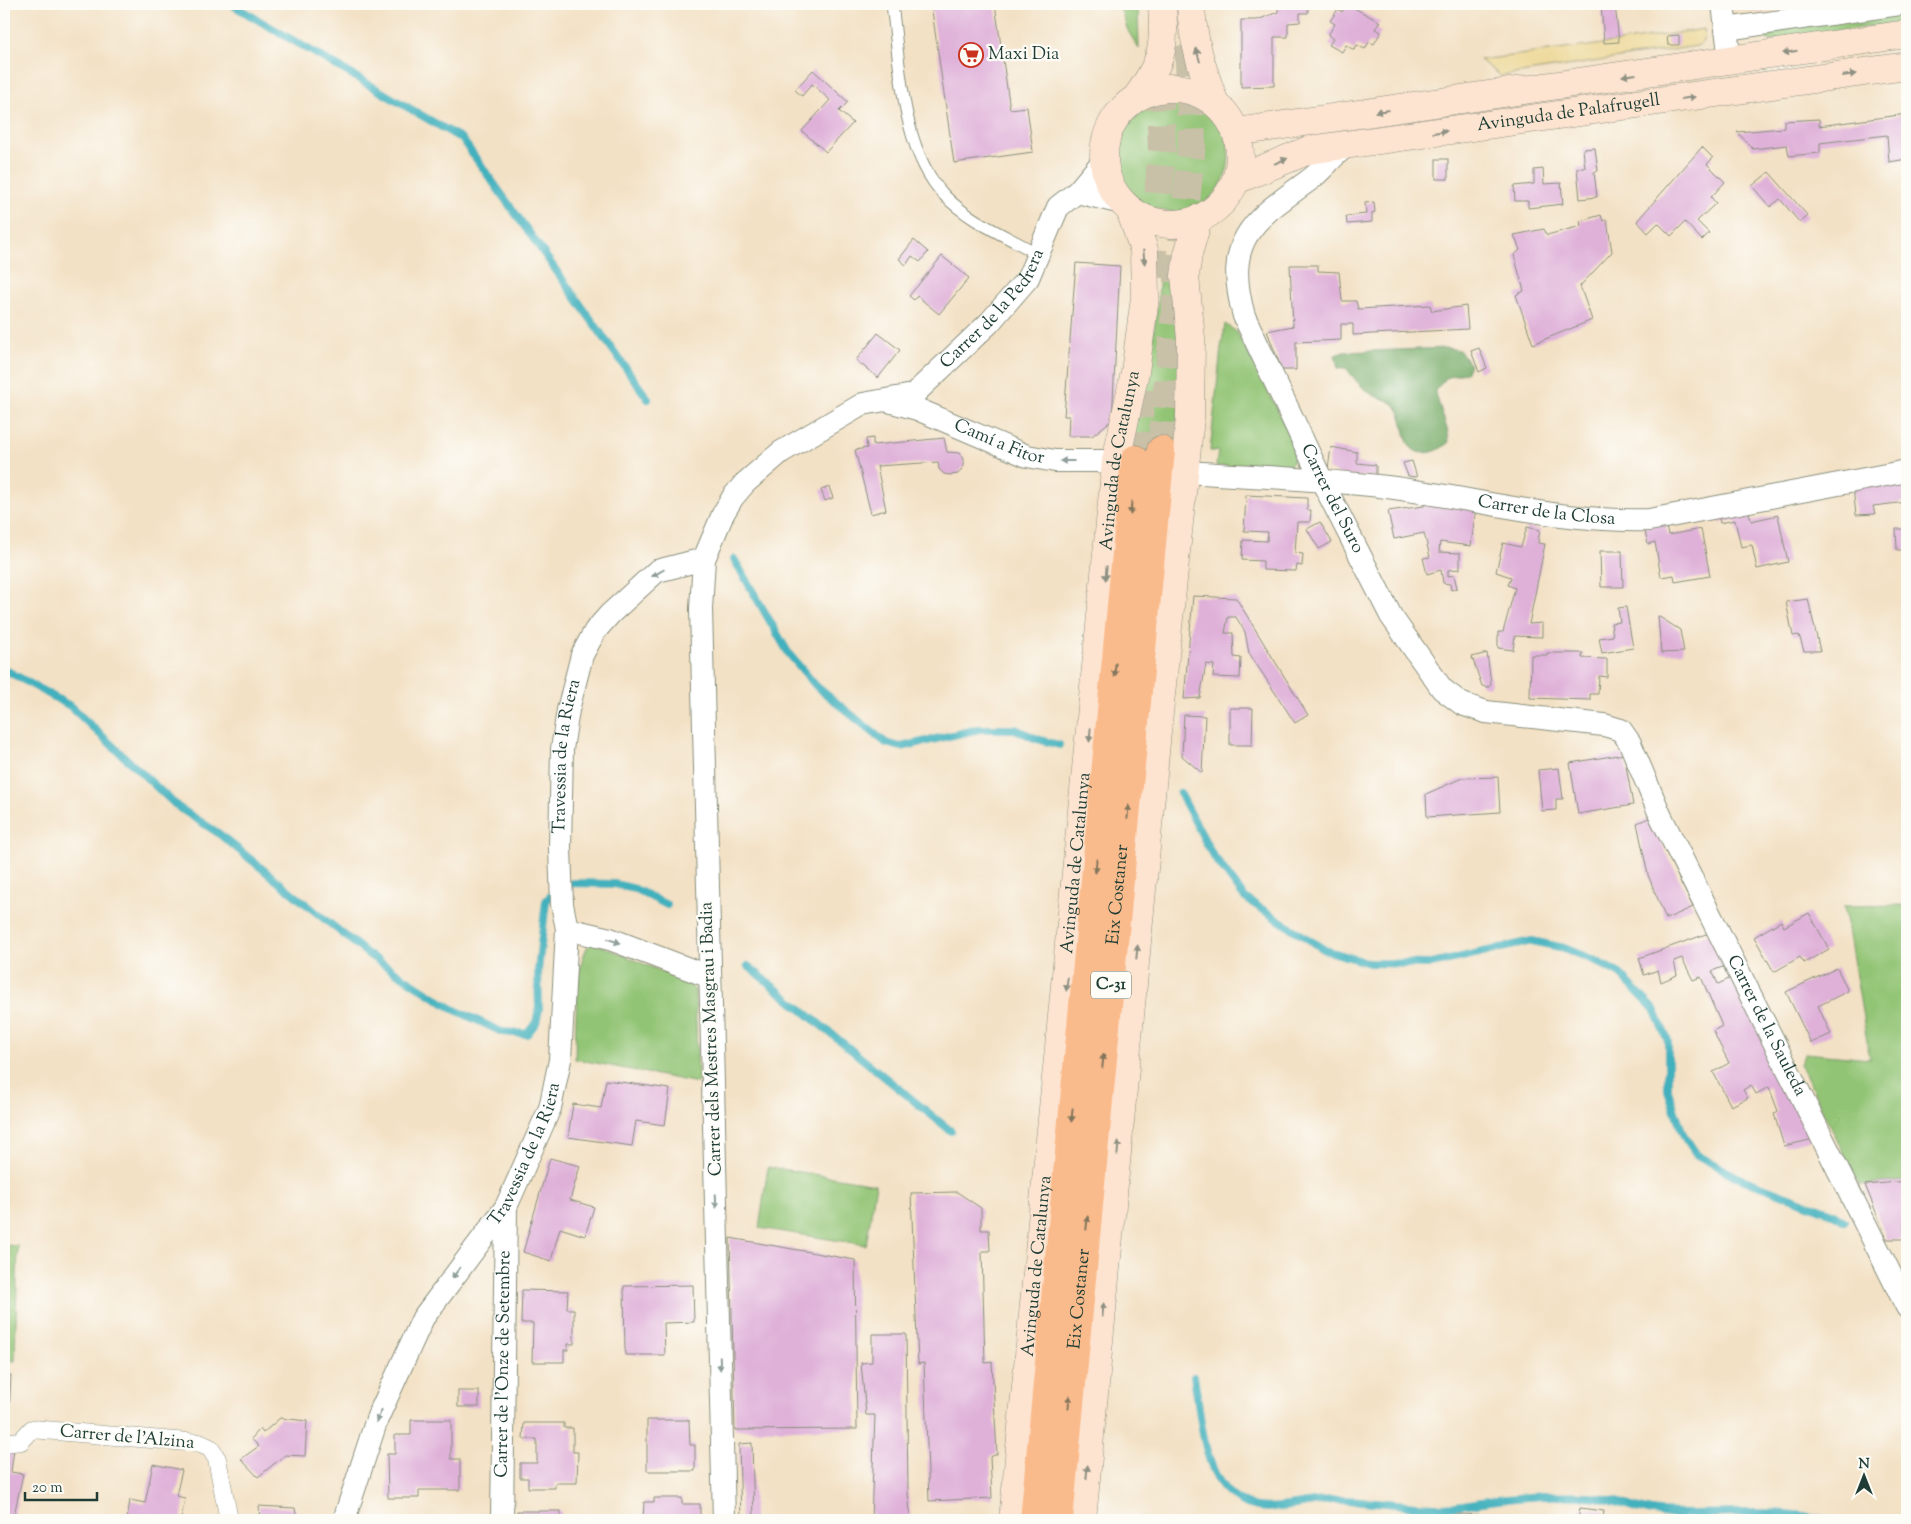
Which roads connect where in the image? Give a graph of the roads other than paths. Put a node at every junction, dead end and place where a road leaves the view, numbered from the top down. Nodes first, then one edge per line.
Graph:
1 (892, 4) edge
2 (1162, 4) edge
3 (1191, 4) edge
4 (1723, 4) edge
5 (1900, 4) edge
6 (1726, 28) junction
7 (1907, 34) edge
8 (1730, 61) junction
9 (1907, 66) edge
10 (1137, 97) junction
11 (1214, 101) junction
12 (1236, 132) junction
13 (1348, 145) junction
14 (1103, 161) junction
15 (1236, 180) junction
16 (1077, 192) junction
17 (1126, 206) junction
18 (1198, 219) junction
19 (1038, 254) junction
20 (885, 400) junction
21 (1162, 450) tunnel mouth
22 (1126, 460) junction
23 (1907, 470) edge
24 (1183, 472) junction
25 (1322, 481) junction
26 (704, 558) junction
27 (1630, 743) joint
28 (566, 929) junction
29 (710, 977) junction
30 (506, 1207) junction
31 (473, 1250) junction
32 (505, 1271) junction
33 (1907, 1307) edge
34 (4, 1443) edge
35 (229, 1520) edge
36 (344, 1520) edge
37 (502, 1520) edge
38 (724, 1520) edge
39 (1013, 1520) edge
40 (1034, 1520) edge
41 (1059, 1520) edge
42 (1082, 1520) edge

1 - 19 lane
2 - 10 main road
11 -> 3 main road
4 - 6 street
5 - 6 street
6 - 8 street
7 -> 8 main road, Avinguda de Palafrugell
8 -> 12 main road, Avinguda de Palafrugell
13 -> 9 main road, Avinguda de Palafrugell
10 - 11 main road
10 - 14 main road
11 - 12 main road
12 - 15 main road
15 -> 13 main road, Avinguda de Palafrugell
13 - 25 street, Carrer del Suro
14 - 16 street, Carrer de la Pedrera
14 - 17 main road
15 - 18 main road
16 - 17 street
16 - 19 street, Carrer de la Pedrera
17 - 18 main road
17 -> 22 main road, Avinguda de Catalunya
18 - 24 main road
19 - 20 street, Carrer de la Pedrera
22 -> 20 street, Camí a Fitor
20 - 26 street
41 -> 21 highway, Eix Costaner / C-31
22 -> 39 main road, Avinguda de Catalunya
22 -> 40 highway, Eix Costaner / C-31
23 - 25 street, Carrer de la Closa
24 - 25 street, Carrer de la Closa
42 -> 24 main road
25 - 27 street, Carrer del Suro
26 -> 28 street, Travessia de la Riera
26 - 29 street, Carrer dels Mestres Masgrau i Badia
27 - 33 street, Carrer de la Sauleda
28 -> 29 street
28 - 30 street, Travessia de la Riera
29 -> 38 street, Carrer dels Mestres Masgrau i Badia
30 - 31 street, Travessia de la Riera
30 - 32 street, Carrer de l'Onze de Setembre
31 - 32 street
31 -> 36 street, Travessia de la Riera
32 - 37 street, Carrer de l'Onze de Setembre
34 - 35 street, Carrer de l'Alzina

